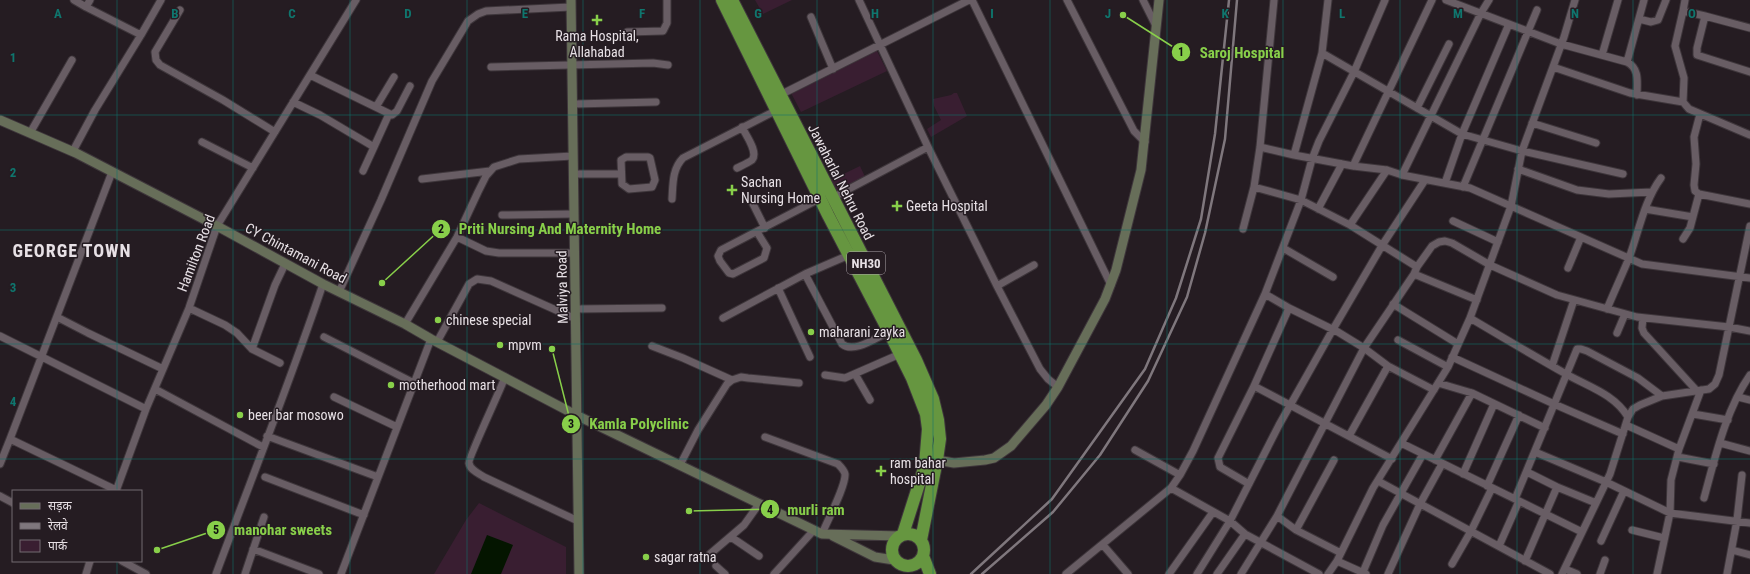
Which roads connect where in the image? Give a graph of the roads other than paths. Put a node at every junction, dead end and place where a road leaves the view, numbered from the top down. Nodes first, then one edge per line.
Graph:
1 (74, 0) edge
2 (161, 0) edge
3 (356, 0) edge
4 (667, 0) edge
5 (722, 0) edge
6 (732, 0) edge
7 (859, 0) edge
8 (971, 0) edge
9 (1067, 0) edge
10 (1143, 0) edge
11 (1159, 0) edge
12 (1274, 0) edge
13 (1328, 0) edge
14 (1386, 0) edge
15 (1432, 0) edge
16 (1446, 0) edge
17 (1489, 0) edge
18 (1575, 0) edge
19 (1618, 0) edge
20 (1644, 0) edge
21 (1666, 0) edge
22 (1685, 0) edge
23 (88, 3) edge
24 (571, 4) edge
25 (180, 10) dead end
26 (1537, 10) dead end
27 (1683, 11) junction
28 (1481, 13) junction
29 (1705, 16) junction
30 (811, 17) dead end
31 (1639, 19) junction
32 (1509, 24) junction
33 (1156, 26) junction
34 (1750, 28) edge
35 (1528, 31) junction
36 (627, 32) dead end
37 (141, 35) junction
38 (880, 44) junction
39 (1449, 44) dead end
40 (1561, 44) junction
41 (1322, 53) junction
42 (1602, 55) junction
43 (72, 60) dead end
44 (1628, 62) junction
45 (668, 64) dead end
46 (573, 65) junction
47 (491, 67) dead end
48 (1553, 67) junction
49 (833, 69) junction
50 (1354, 72) junction
51 (1750, 72) edge
52 (310, 75) junction
53 (394, 77) dead end
54 (410, 86) dead end
55 (1388, 92) junction
56 (1638, 95) junction
57 (780, 96) junction
58 (293, 102) junction
59 (656, 102) dead end
60 (1683, 102) junction
61 (574, 104) junction
62 (376, 107) junction
63 (1417, 108) junction
64 (777, 110) junction
65 (390, 114) junction
66 (1700, 114) junction
67 (1431, 116) junction
68 (0, 120) edge
69 (1532, 123) junction
70 (742, 127) junction
71 (275, 132) junction
72 (30, 133) junction
73 (1462, 134) junction
74 (1750, 135) edge
75 (1483, 140) junction
76 (202, 142) dead end
77 (1145, 142) junction
78 (1596, 143) dead end
79 (374, 146) junction
80 (928, 147) junction
81 (1260, 147) junction
82 (1522, 151) junction
83 (73, 152) junction
84 (1294, 155) junction
85 (573, 156) junction
86 (1312, 158) junction
87 (1342, 164) junction
88 (1353, 166) junction
89 (253, 168) junction
90 (737, 168) dead end
91 (1518, 169) junction
92 (1387, 170) junction
93 (363, 171) dead end
94 (490, 171) junction
95 (112, 172) junction
96 (574, 174) junction
97 (621, 174) junction
98 (1623, 174) dead end
99 (1402, 175) junction
100 (1661, 178) dead end
101 (422, 179) dead end
102 (1425, 180) junction
103 (1445, 184) junction
104 (1254, 187) junction
105 (1463, 187) junction
106 (1652, 192) junction
107 (1698, 194) junction
108 (826, 198) junction
109 (672, 199) dead end
110 (1301, 200) junction
111 (752, 202) dead end
112 (1750, 204) edge
113 (1511, 206) junction
114 (1318, 209) junction
115 (1645, 209) junction
116 (573, 214) junction
117 (502, 215) dead end
118 (1693, 217) junction
119 (1453, 221) dead end
120 (1350, 224) junction
121 (217, 226) junction
122 (1750, 226) edge
123 (765, 228) junction
124 (1243, 229) dead end
125 (757, 232) junction
126 (457, 237) junction
127 (1581, 237) junction
128 (1683, 239) dead end
129 (1498, 242) junction
130 (1383, 244) junction
131 (1283, 248) junction
132 (575, 253) junction
133 (849, 256) junction
134 (1628, 258) junction
135 (285, 264) junction
136 (1034, 265) dead end
137 (1490, 265) junction
138 (1568, 268) dead end
139 (1416, 270) junction
140 (805, 274) junction
141 (1739, 276) junction
142 (1334, 277) dead end
143 (1750, 278) edge
144 (323, 284) junction
145 (1111, 285) junction
146 (997, 286) junction
147 (778, 288) junction
148 (339, 292) junction
149 (1265, 294) junction
150 (1477, 300) junction
151 (1574, 300) junction
152 (1393, 304) junction
153 (189, 308) junction
154 (576, 308) junction
155 (662, 308) dead end
156 (1289, 308) junction
157 (1607, 309) junction
158 (1625, 314) junction
159 (57, 317) junction
160 (576, 318) junction
161 (723, 318) dead end
162 (1470, 318) junction
163 (1643, 318) junction
164 (405, 324) junction
165 (1729, 327) junction
166 (1332, 331) junction
167 (1750, 331) edge
168 (889, 332) junction
169 (1617, 334) dead end
170 (0, 336) edge
171 (324, 337) dead end
172 (434, 340) junction
173 (1398, 340) dead end
174 (1458, 344) junction
175 (652, 346) dead end
176 (1364, 348) junction
177 (252, 349) junction
178 (900, 354) junction
179 (42, 356) junction
180 (810, 357) dead end
181 (1452, 357) junction
182 (280, 363) dead end
183 (1388, 366) junction
184 (1448, 366) junction
185 (1552, 366) junction
186 (163, 369) junction
187 (855, 374) junction
188 (824, 375) dead end
189 (1567, 375) junction
190 (1750, 375) edge
191 (505, 377) junction
192 (732, 380) junction
193 (414, 383) junction
194 (799, 383) dead end
195 (1254, 386) junction
196 (1436, 386) junction
197 (1058, 387) junction
198 (155, 389) junction
199 (1699, 391) junction
200 (1472, 393) junction
201 (1662, 396) junction
202 (334, 397) dead end
203 (1738, 397) junction
204 (870, 400) dead end
205 (1750, 400) edge
206 (1494, 404) junction
207 (1554, 404) junction
208 (1290, 406) junction
209 (146, 409) junction
210 (1693, 414) junction
211 (576, 415) junction
212 (1519, 415) junction
213 (1628, 417) junction
214 (1728, 420) junction
215 (1326, 423) junction
216 (1626, 425) junction
217 (397, 427) junction
218 (1545, 428) junction
219 (1623, 434) junction
220 (267, 436) junction
221 (1349, 436) junction
222 (765, 437) dead end
223 (10, 439) junction
224 (1720, 443) junction
225 (1401, 444) junction
226 (263, 447) junction
227 (1679, 449) junction
228 (1135, 450) dead end
229 (1535, 452) junction
230 (1750, 452) edge
231 (1423, 454) junction
232 (1678, 457) junction
233 (1392, 458) junction
234 (931, 460) junction
235 (1334, 460) dead end
236 (1439, 462) junction
237 (0, 464) edge
238 (1714, 464) junction
239 (680, 465) junction
240 (1526, 472) junction
241 (1463, 474) junction
242 (1180, 475) junction
243 (1742, 475) dead end
244 (265, 477) dead end
245 (378, 477) junction
246 (1378, 481) junction
247 (1606, 482) junction
248 (1249, 484) junction
249 (1490, 487) junction
250 (1557, 487) junction
251 (1171, 488) junction
252 (116, 490) edge
253 (1624, 490) junction
254 (1400, 493) junction
255 (0, 496) edge
256 (1704, 498) dead end
257 (1517, 500) junction
258 (12, 502) edge
259 (1596, 503) junction
260 (759, 504) junction
261 (1420, 504) junction
262 (1213, 512) junction
263 (1670, 513) junction
264 (1545, 514) junction
265 (364, 515) junction
266 (1277, 516) junction
267 (264, 517) dead end
268 (1737, 520) junction
269 (578, 521) junction
270 (1230, 521) junction
271 (1750, 523) edge
272 (1296, 530) junction
273 (1632, 530) dead end
274 (1471, 531) junction
275 (1582, 532) junction
276 (822, 533) junction
277 (1245, 534) junction
278 (902, 535) junction
279 (731, 537) junction
280 (1664, 538) junction
281 (921, 540) junction
282 (1601, 541) dead end
283 (1260, 543) junction
284 (1103, 545) junction
285 (1499, 546) junction
286 (253, 549) junction
287 (1732, 550) junction
288 (1341, 553) junction
289 (710, 554) dead end
290 (1750, 555) edge
291 (760, 556) dead end
292 (923, 556) junction
293 (1605, 560) dead end
294 (1337, 561) junction
295 (1526, 561) junction
296 (90, 562) edge
297 (124, 562) edge
298 (1452, 564) dead end
299 (716, 566) dead end
300 (901, 566) edge
301 (1564, 572) edge
302 (1365, 573) edge
303 (86, 574) edge
304 (146, 574) edge
305 (216, 574) edge
306 (244, 574) edge
307 (319, 574) edge
308 (341, 574) edge
309 (579, 574) edge
310 (725, 574) edge
311 (774, 574) edge
312 (930, 574) edge
313 (1066, 574) edge
314 (1128, 574) edge
315 (1169, 574) edge
316 (1196, 574) edge
317 (1217, 574) edge
318 (1241, 574) edge
319 (1319, 574) edge
320 (1328, 574) edge
321 (1388, 574) edge
322 (1550, 574) edge
323 (1577, 574) edge
324 (1600, 574) edge
325 (1657, 574) edge
326 (1727, 574) edge

1 - 23 street
2 - 37 street
3 - 52 street, Hamilton Road
4 - 36 street
5 - 64 highway, Jawaharlal Nehru Road / NH30
6 - 57 highway, Jawaharlal Nehru Road / NH30
7 - 38 street
8 - 38 street
8 - 145 street
9 - 77 street
10 - 33 street
11 - 33 street
12 - 81 street
13 - 41 street
14 - 50 street
15 - 55 street
16 - 28 street
17 - 28 street
18 - 40 street
19 - 42 street
20 - 31 street
21 - 31 street
22 - 27 street
23 - 37 street
24 - 46 street, Malviya Road
24 - 148 street
25 - 71 street
26 - 35 street
27 - 29 street
27 - 60 street
28 - 32 street
28 - 67 street
29 - 34 street
29 - 51 street
30 - 49 street
31 - 44 street
32 - 35 street
32 - 73 street
33 - 77 street
35 - 40 street
35 - 75 street
37 - 83 street
38 - 49 street
38 - 80 street
39 - 63 street
40 - 42 street
40 - 48 street
41 - 50 street
41 - 84 street
42 - 44 street
43 - 72 street
44 - 56 street
45 - 46 street
46 - 47 street
46 - 61 street, Malviya Road
48 - 56 street
48 - 69 street
49 - 57 street
50 - 55 street
50 - 86 street
52 - 58 street, Hamilton Road
52 - 62 street
53 - 62 street
54 - 65 street
55 - 63 street
55 - 88 street
56 - 60 street
57 - 108 highway, Jawaharlal Nehru Road / NH30
58 - 71 street, Hamilton Road
58 - 79 street
59 - 61 street
60 - 66 street
61 - 85 street, Malviya Road
62 - 65 street
63 - 67 street
64 - 70 street
64 - 108 highway, Jawaharlal Nehru Road / NH30
65 - 79 street
66 - 74 street
66 - 107 street
67 - 73 street
67 - 99 street
68 - 72 street, CY Chintamani Road
69 - 78 street
69 - 82 street
70 - 90 street
70 - 109 street
71 - 89 street, Hamilton Road
72 - 83 street, CY Chintamani Road
73 - 75 street
73 - 103 street
75 - 82 street
75 - 105 street
76 - 89 street
77 - 145 street
79 - 93 street
80 - 108 street
80 - 146 street
81 - 84 street
81 - 104 street
82 - 91 street
82 - 98 street
83 - 95 street, CY Chintamani Road
84 - 86 street
85 - 94 street
85 - 96 street, Malviya Road
86 - 87 street
86 - 110 street
87 - 88 street
87 - 114 street
88 - 92 street
89 - 121 street, Hamilton Road
91 - 106 street
91 - 113 street
92 - 99 street
92 - 120 street
94 - 101 street
94 - 126 street
95 - 121 street, CY Chintamani Road
95 - 159 street
96 - 97 street
96 - 116 street, Malviya Road
97 - 97 street
99 - 102 street
100 - 106 street
102 - 103 street
102 - 130 street
103 - 105 street
104 - 110 street
104 - 124 street
105 - 113 street
106 - 115 street
107 - 112 street
107 - 118 street
108 - 123 street
108 - 133 highway, Jawaharlal Nehru Road / NH30
108 - 234 highway, Jawaharlal Nehru Road / NH30
110 - 114 street
110 - 131 street
111 - 123 street
113 - 127 street
113 - 129 street
114 - 120 street
115 - 118 street
115 - 134 street
116 - 117 street
116 - 132 street, Malviya Road
118 - 128 street
119 - 129 street
120 - 130 street
121 - 135 street, CY Chintamani Road
121 - 153 street, Hamilton Road
122 - 141 street
123 - 125 street
125 - 125 street
126 - 132 street
126 - 164 street
127 - 134 street
127 - 138 street
129 - 137 street
130 - 139 street
130 - 166 street
131 - 142 street
131 - 149 street
132 - 154 street, Malviya Road
133 - 140 street
133 - 168 highway, Jawaharlal Nehru Road / NH30
134 - 141 street
134 - 157 street
135 - 144 street, CY Chintamani Road
135 - 177 street
136 - 146 street
137 - 139 street
137 - 150 street
137 - 151 street
139 - 150 street
139 - 152 street
140 - 147 street
140 - 168 street
141 - 143 street
141 - 165 street
144 - 148 street, CY Chintamani Road
144 - 220 street
145 - 197 street
146 - 197 street
147 - 161 street
147 - 180 street
148 - 164 street, CY Chintamani Road
149 - 156 street
149 - 242 street
150 - 162 street
151 - 157 street
151 - 185 street
152 - 174 street
152 - 176 street
153 - 177 street
153 - 186 street, Hamilton Road
154 - 155 street
154 - 160 street, Malviya Road
156 - 166 street
156 - 195 street
157 - 158 street
158 - 163 street
158 - 169 street
159 - 179 street
159 - 186 street
160 - 172 street
160 - 211 street, Malviya Road
162 - 174 street
162 - 185 street
163 - 165 street
163 - 199 street
164 - 172 street, CY Chintamani Road
165 - 167 street
165 - 199 street
166 - 176 street
166 - 208 street
168 - 178 highway, Jawaharlal Nehru Road / NH30
170 - 179 street
171 - 193 street
172 - 191 street, CY Chintamani Road
172 - 193 street
173 - 184 street
174 - 181 street
175 - 192 street
176 - 183 street
176 - 215 street
177 - 182 street
178 - 187 street
178 - 234 highway, Jawaharlal Nehru Road / NH30
179 - 209 street
179 - 223 street
181 - 184 street
181 - 207 street
183 - 196 street
183 - 221 street
184 - 196 street
185 - 189 street
186 - 198 street, Hamilton Road
187 - 188 street
187 - 204 street
189 - 201 street
189 - 207 street
189 - 213 street
190 - 203 street
191 - 211 street, CY Chintamani Road
191 - 269 street
192 - 194 street
192 - 239 street
193 - 217 street
195 - 208 street
195 - 248 street
196 - 200 street
196 - 225 street
197 - 234 street
198 - 209 street, Hamilton Road
198 - 226 street
199 - 201 street
199 - 210 street
200 - 206 street
200 - 236 street
201 - 213 street
202 - 217 street
203 - 205 street
203 - 214 street
206 - 212 street
206 - 241 street
207 - 218 street
207 - 219 street
208 - 215 street
208 - 248 street
209 - 252 street, Hamilton Road
210 - 214 street
210 - 227 street
211 - 239 street, CY Chintamani Road
211 - 269 street, Malviya Road
212 - 218 street
212 - 249 street
213 - 216 street
214 - 224 street
215 - 221 street
215 - 266 street
216 - 219 street
216 - 227 street
217 - 245 street
218 - 229 street
219 - 247 street
220 - 226 street
220 - 245 street
221 - 233 street
222 - 276 street
223 - 237 street
223 - 252 street
224 - 230 street
224 - 238 street
225 - 231 street
225 - 233 street
226 - 305 street
227 - 232 street
228 - 242 street
229 - 240 street
229 - 247 street
231 - 236 street
231 - 254 street
232 - 238 street
232 - 263 street
233 - 246 street
234 - 278 highway, Jawaharlal Nehru Road / NH30
234 - 281 highway, Jawaharlal Nehru Road / NH30
235 - 272 street
236 - 241 street
236 - 261 street
238 - 256 street
239 - 260 street, CY Chintamani Road
240 - 250 street
240 - 257 street
241 - 249 street
242 - 251 street
243 - 268 street
244 - 265 street
245 - 265 street
246 - 254 street
246 - 288 street
247 - 253 street
247 - 259 street
248 - 270 street
249 - 257 street
249 - 274 street
250 - 259 street
250 - 264 street
251 - 262 street
251 - 284 street
253 - 263 street
253 - 282 street
254 - 261 street
254 - 302 street
255 - 258 street
257 - 264 street
257 - 285 street
259 - 275 street
260 - 276 street, CY Chintamani Road
260 - 279 street
261 - 274 street
261 - 321 street
262 - 270 street
262 - 315 street
263 - 268 street
263 - 280 street
264 - 275 street
264 - 295 street
265 - 308 street
266 - 272 street
266 - 283 street
267 - 286 street
268 - 271 street
268 - 287 street
269 - 309 street, Malviya Road
270 - 277 street
270 - 316 street
272 - 288 street
273 - 280 street
274 - 285 street
274 - 298 street
275 - 301 street
276 - 278 street
276 - 300 street, CY Chintamani Road
276 - 311 street
277 - 283 street
277 - 317 street
278 - 281 highway
278 - 300 highway, Jawaharlal Nehru Road / NH30
279 - 289 street
279 - 291 street
280 - 325 street
281 - 292 highway, Jawaharlal Nehru Road / NH30
283 - 318 street
283 - 319 street
284 - 313 street
284 - 314 street
285 - 295 street
286 - 306 street
286 - 307 street
287 - 290 street
287 - 326 street
288 - 294 street
292 - 300 highway
292 - 312 highway, Jawaharlal Nehru Road / NH30
293 - 324 street
294 - 302 street
294 - 320 street
295 - 322 street
296 - 303 street
297 - 304 street
299 - 310 street
301 - 323 street

